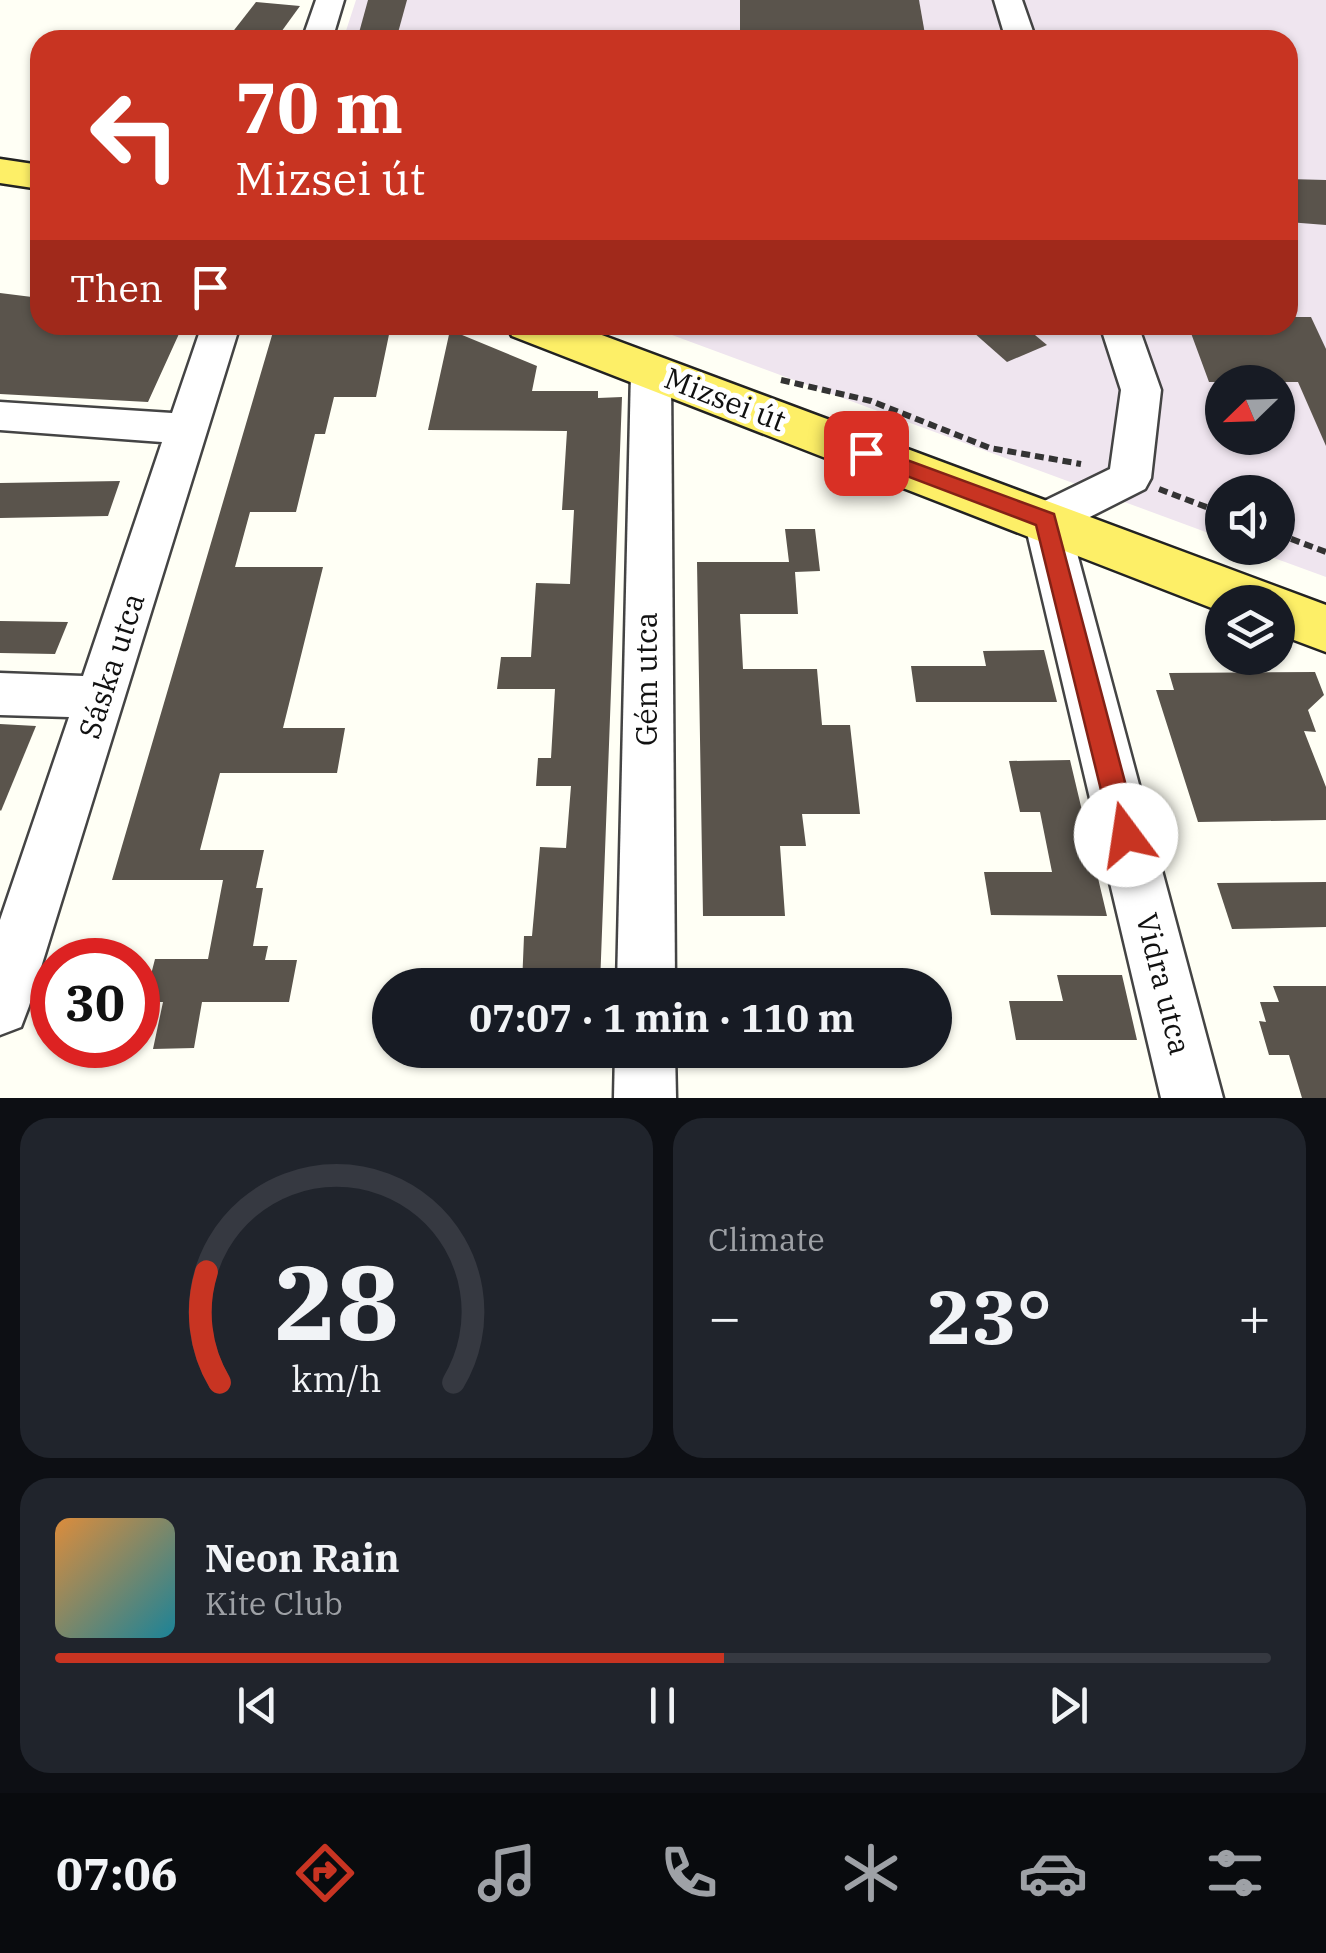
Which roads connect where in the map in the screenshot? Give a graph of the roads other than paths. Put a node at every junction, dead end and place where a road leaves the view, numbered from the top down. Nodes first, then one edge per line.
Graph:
1 (330, 0) edge
2 (1008, 0) edge
3 (320, 30) edge
4 (1018, 30) edge
5 (0, 171) edge
6 (30, 176) edge
7 (218, 335) edge
8 (555, 335) edge
9 (1122, 335) edge
10 (651, 372) junction
11 (0, 416) edge
12 (190, 429) junction
13 (1046, 520) junction
14 (1214, 585) edge
15 (1295, 617) edge
16 (1326, 629) edge
17 (0, 694) edge
18 (102, 698) junction
19 (646, 968) edge
20 (0, 1006) edge
21 (645, 1068) edge
22 (645, 1098) edge
23 (1192, 1098) edge

1 - 3 street
2 - 4 street
5 - 6 main road
7 - 12 street, Sáska utca
8 - 10 main road, Mizsei út
9 - 13 street
10 - 13 main road, Mizsei út
10 - 19 street, Gém utca
11 - 12 street
12 - 18 street, Sáska utca
13 - 14 main road, Mizsei út
13 - 23 street, Vidra utca
15 - 16 main road
17 - 18 street
18 - 20 street, Sáska utca
21 - 22 street

